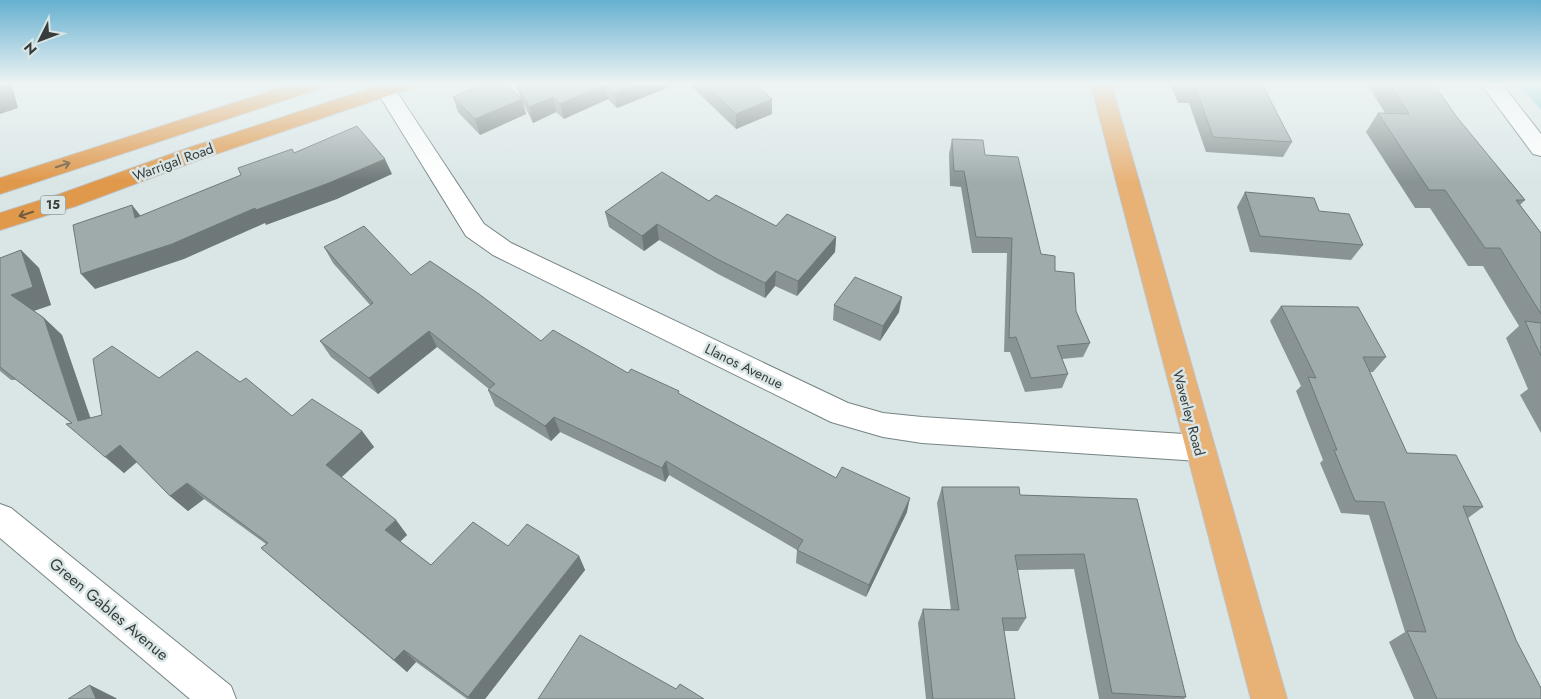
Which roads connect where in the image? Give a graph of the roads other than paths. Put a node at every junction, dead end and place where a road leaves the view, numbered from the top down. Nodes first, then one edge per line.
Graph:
1 (214, 117) edge
2 (306, 117) edge
3 (412, 117) edge
4 (1106, 117) edge
5 (1109, 117) edge
6 (1517, 117) edge
7 (1112, 127) junction
8 (1541, 149) edge
9 (0, 186) edge
10 (0, 222) edge
11 (1199, 448) junction
12 (0, 518) edge
13 (218, 699) edge
14 (1269, 699) edge

9 -> 1 highway
2 -> 10 highway, Warrigal Road / 15
3 - 11 street, Llanos Avenue
4 - 7 main road, Waverley Road
5 - 7 main road, Waverley Road
6 - 8 street
7 - 11 main road, Waverley Road
11 - 14 main road, Waverley Road
12 - 13 street, Green Gables Avenue

